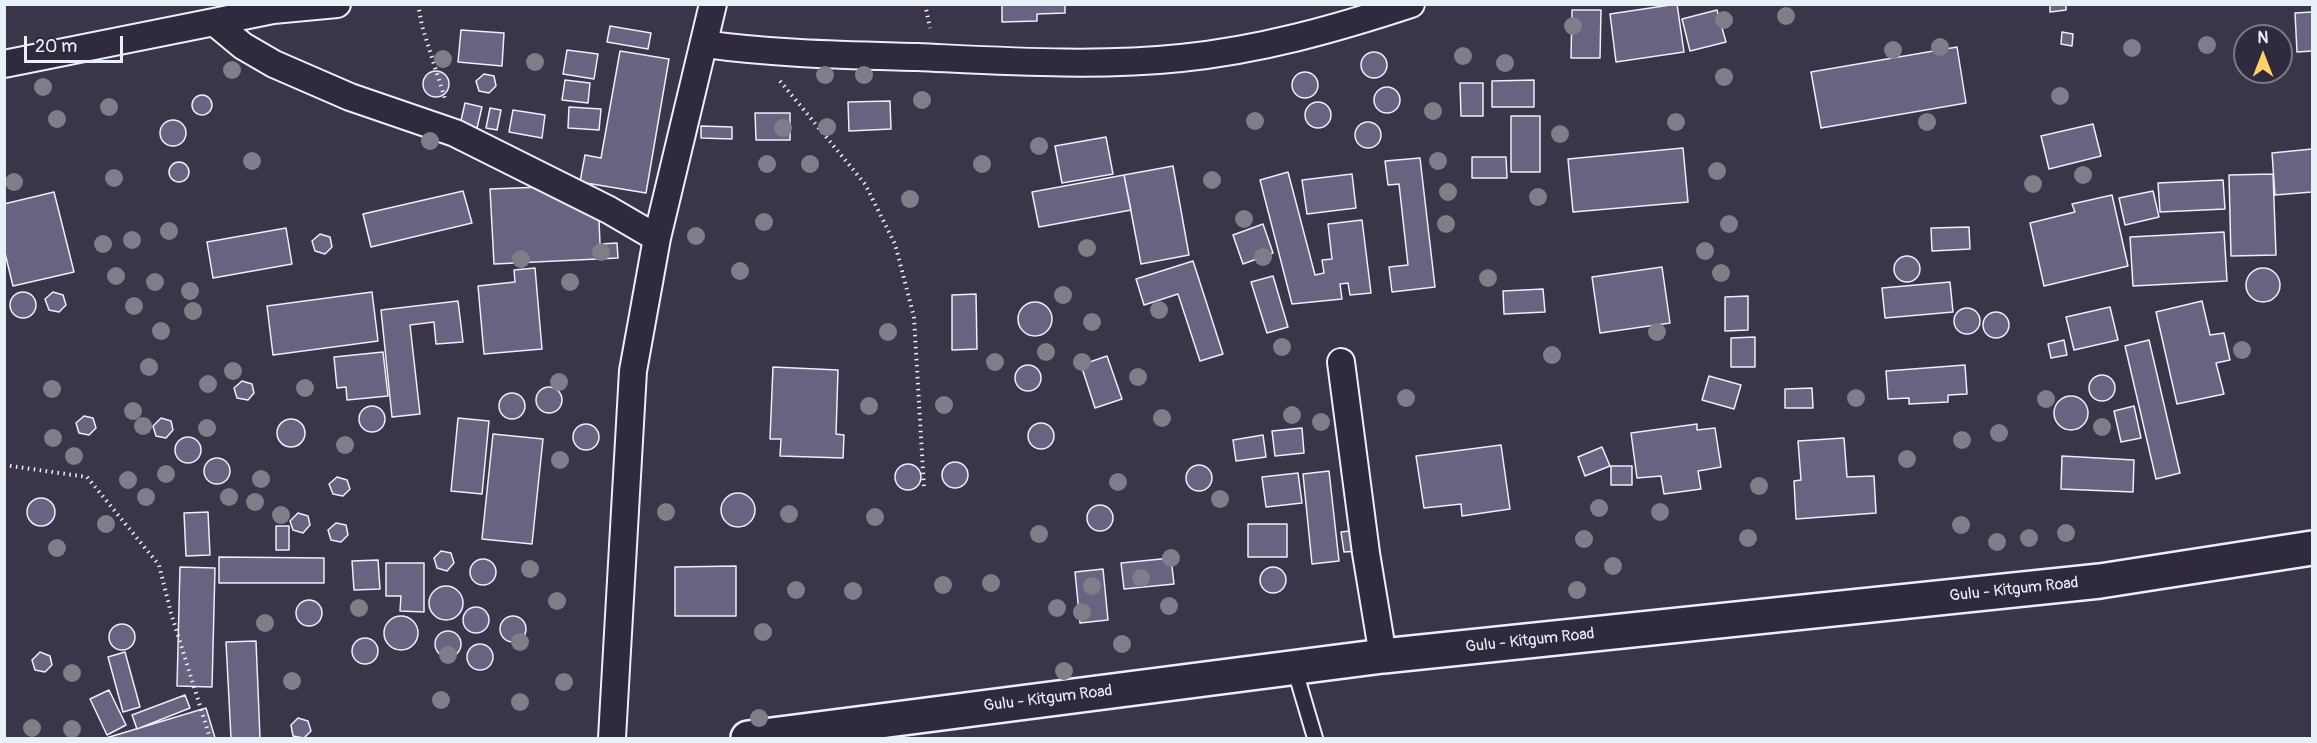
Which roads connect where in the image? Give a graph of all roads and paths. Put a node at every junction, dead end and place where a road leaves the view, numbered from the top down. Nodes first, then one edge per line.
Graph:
1 (337, 4) edge
2 (418, 4) edge
3 (713, 4) edge
4 (1410, 4) edge
5 (214, 22) junction
6 (704, 44) junction
7 (758, 52) junction
8 (4, 64) edge
9 (455, 133) junction
10 (657, 238) junction
11 (1341, 362) dead end
12 (4, 465) edge
13 (924, 488) dead end
14 (2313, 548) edge
15 (1383, 656) junction
16 (1294, 667) junction
17 (210, 738) edge
18 (612, 738) edge
19 (748, 738) edge
20 (1315, 738) edge

1 - 5 street
2 - 9 path
3 - 6 street
4 - 7 street
5 - 8 street
5 - 9 street
6 - 7 street
6 - 10 street
7 - 13 path
9 - 10 street
10 - 18 street
11 - 15 street
12 - 17 path
14 - 15 main road, Gulu - Kitgum Road
15 - 16 main road, Gulu - Kitgum Road
16 - 19 main road, Gulu - Kitgum Road
16 - 20 lane

